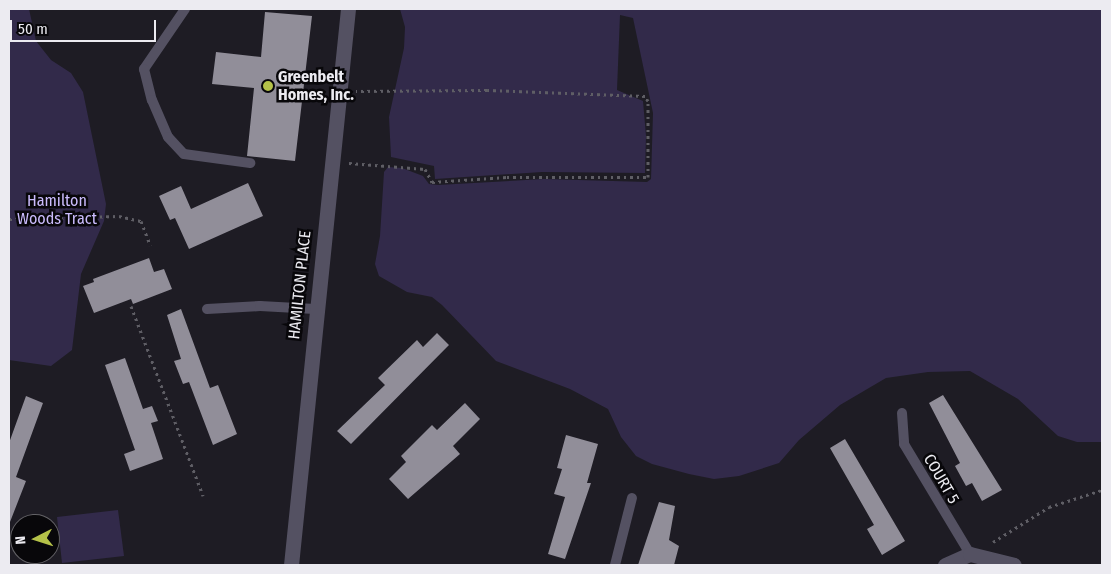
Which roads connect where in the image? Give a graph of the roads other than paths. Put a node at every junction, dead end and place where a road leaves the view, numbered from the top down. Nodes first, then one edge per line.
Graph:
1 (185, 9) edge
2 (348, 9) edge
3 (250, 163) dead end
4 (207, 309) dead end
5 (315, 309) junction
6 (902, 413) dead end
7 (632, 498) dead end
8 (970, 554) junction
9 (291, 565) edge
10 (615, 565) edge
11 (945, 565) edge
12 (1014, 565) edge

1 - 3 lane
2 - 5 street, HAMILTON PLACE
4 - 5 lane
5 - 9 street, HAMILTON PLACE
6 - 8 lane, COURT 5
7 - 10 lane
8 - 11 street
8 - 12 street

